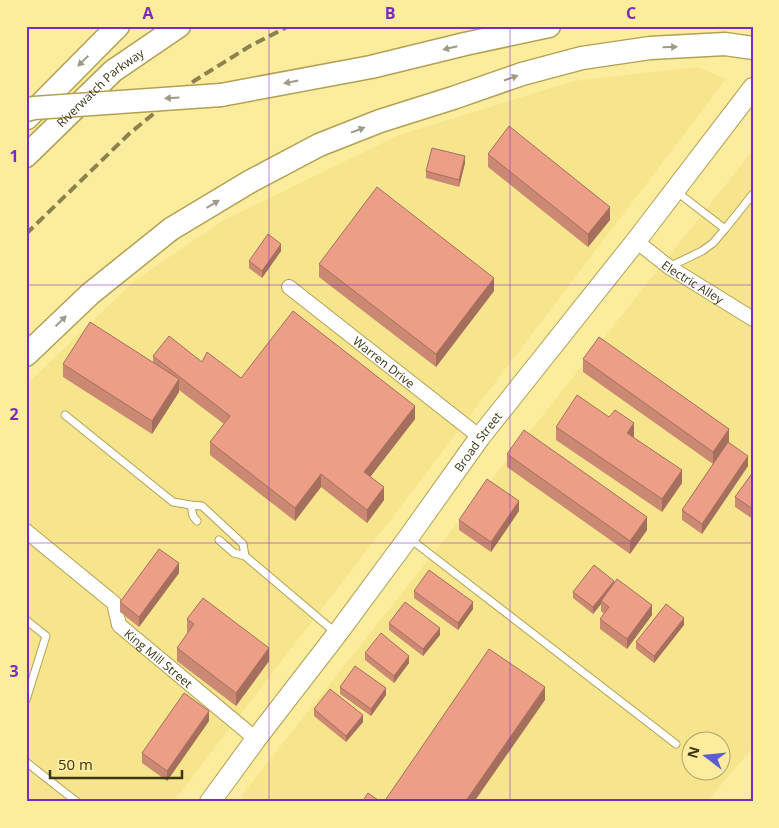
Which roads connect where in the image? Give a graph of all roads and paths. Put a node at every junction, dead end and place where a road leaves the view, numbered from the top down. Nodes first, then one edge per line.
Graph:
1 (118, 26) edge
2 (179, 26) edge
3 (549, 26) edge
4 (753, 48) edge
5 (753, 88) edge
6 (26, 110) edge
7 (26, 119) edge
8 (26, 156) edge
9 (675, 190) junction
10 (753, 194) edge
11 (725, 229) junction
12 (636, 240) junction
13 (669, 267) junction
14 (289, 287) dead end
15 (753, 319) edge
16 (26, 355) edge
17 (65, 415) dead end
18 (480, 437) junction
19 (191, 505) junction
20 (197, 521) dead end
21 (26, 531) edge
22 (408, 538) junction
23 (219, 540) dead end
24 (245, 556) junction
25 (26, 620) edge
26 (337, 634) junction
27 (26, 700) edge
28 (256, 739) junction
29 (676, 744) dead end
30 (26, 762) edge
31 (78, 802) edge
32 (210, 802) edge

1 -> 7 main road
2 - 8 main road, Riverwatch Parkway
3 -> 6 main road, bridge
16 -> 4 main road
5 - 9 main road, Broad Street
9 - 11 lane
9 - 12 main road, Broad Street
10 - 11 lane
11 - 13 lane
12 - 13 street, Electric Alley
12 - 18 main road, Broad Street
13 - 15 street, Electric Alley
14 - 18 street, Warren Drive
17 - 19 lane
18 - 22 main road, Broad Street
19 - 20 lane
19 - 24 lane
21 - 28 street, King Mill Street
22 - 26 main road, Broad Street
22 - 29 lane
23 - 24 lane
24 - 26 lane
25 - 27 lane
26 - 28 main road, Broad Street
28 - 32 main road, Broad Street
30 - 31 lane

